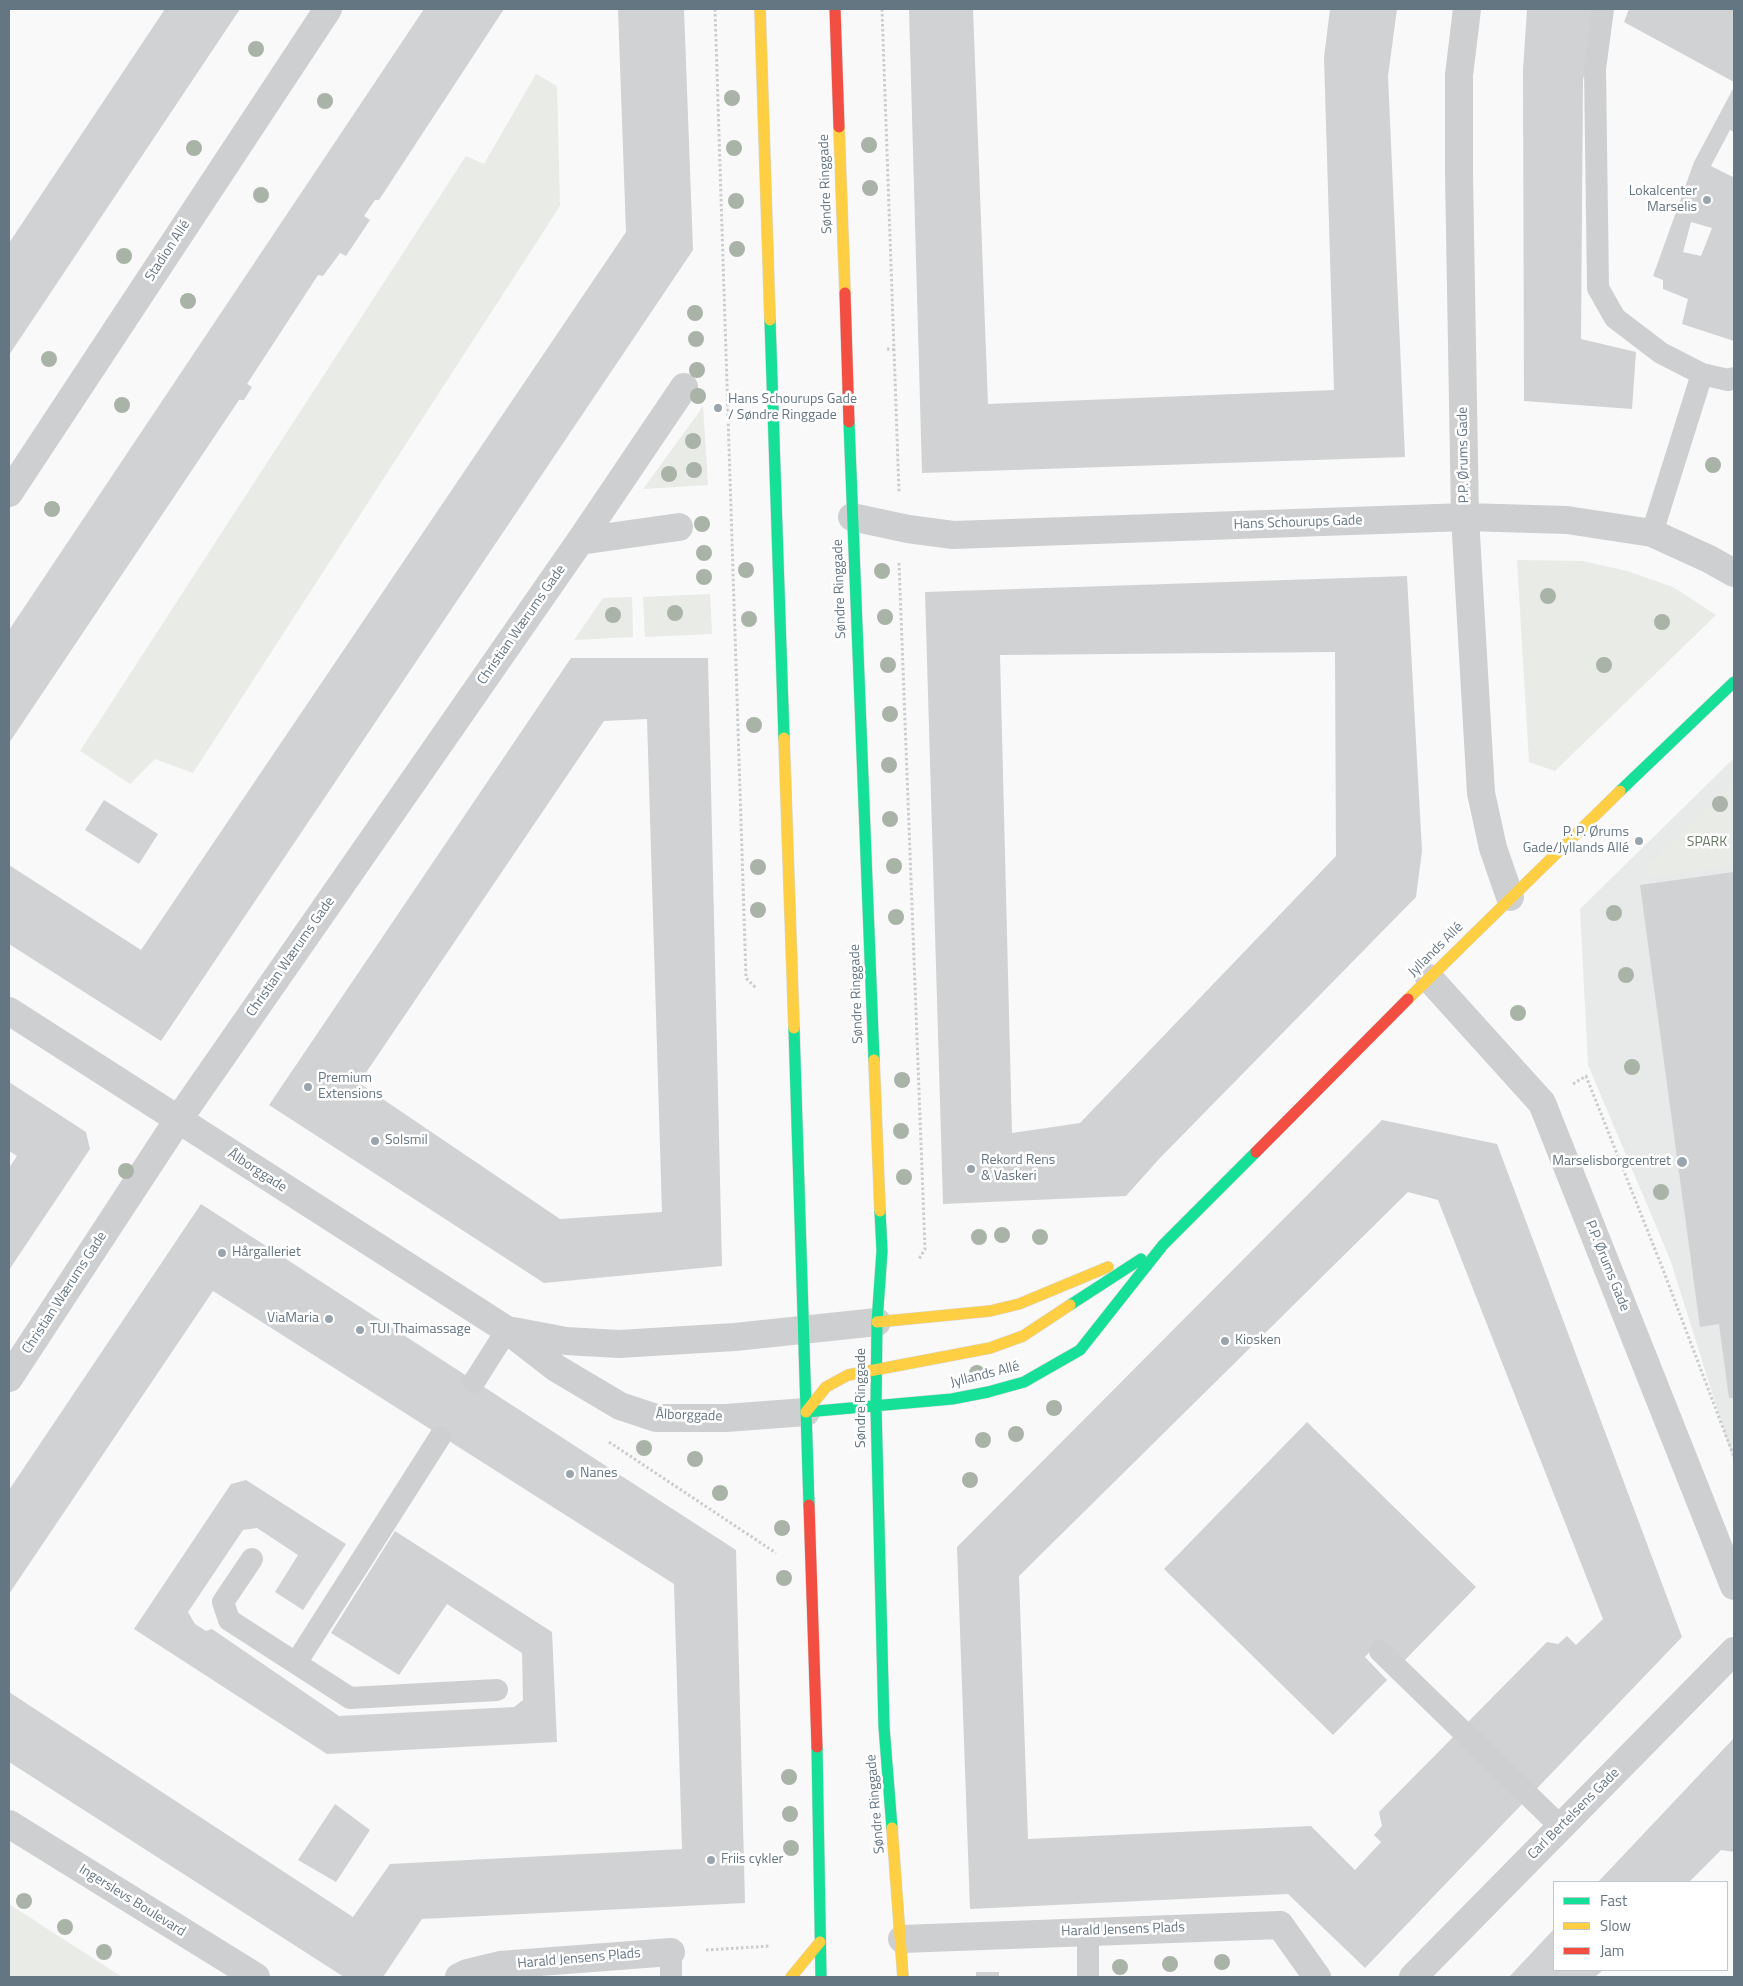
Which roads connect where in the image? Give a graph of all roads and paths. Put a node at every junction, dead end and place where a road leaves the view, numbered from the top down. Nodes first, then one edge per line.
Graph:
1 (328, 9) edge
2 (715, 9) edge
3 (760, 9) edge
4 (835, 9) edge
5 (882, 9) edge
6 (1467, 9) edge
7 (1603, 9) edge
8 (887, 349) dead end
9 (896, 350) junction
10 (1702, 374) junction
11 (1734, 378) edge
12 (684, 387) dead end
13 (9, 493) edge
14 (852, 517) junction
15 (1465, 517) junction
16 (679, 527) dead end
17 (897, 527) junction
18 (1652, 533) junction
19 (580, 541) junction
20 (1734, 573) edge
21 (1734, 682) edge
22 (1510, 897) junction
23 (1429, 978) junction
24 (9, 1010) edge
25 (794, 1026) junction
26 (1542, 1103) junction
27 (178, 1120) junction
28 (1163, 1245) junction
29 (915, 1265) dead end
30 (877, 1322) junction
31 (507, 1330) junction
32 (803, 1330) junction
33 (877, 1369) junction
34 (9, 1378) edge
35 (474, 1382) dead end
36 (876, 1407) junction
37 (806, 1412) junction
38 (440, 1436) dead end
39 (606, 1438) dead end
40 (1734, 1457) edge
41 (252, 1559) dead end
42 (812, 1576) junction
43 (1734, 1586) edge
44 (1380, 1651) dead end
45 (1734, 1651) edge
46 (296, 1663) junction
47 (497, 1690) dead end
48 (9, 1824) edge
49 (1561, 1826) junction
50 (1088, 1931) junction
51 (902, 1939) junction
52 (820, 1942) junction
53 (671, 1965) edge
54 (256, 1977) edge
55 (459, 1977) edge
56 (791, 1977) edge
57 (820, 1977) edge
58 (903, 1977) edge
59 (1088, 1977) edge
60 (1317, 1977) edge
61 (1413, 1977) edge

1 - 13 street, Stadion Allé
2 - 25 path
3 - 25 main road
4 - 14 main road, Søndre Ringgade
5 - 9 path
6 - 15 street, P.P. Ørums Gade
7 - 10 lane
8 - 9 path
9 - 17 path
10 - 11 lane
10 - 18 lane
12 - 19 street, Christian Wærums Gade
14 - 17 street, Hans Schourups Gade
14 - 30 main road, Søndre Ringgade
15 - 17 street, Hans Schourups Gade
15 - 18 street, Hans Schourups Gade
15 - 22 street, P.P. Ørums Gade
16 - 19 street
17 - 29 path
18 - 20 street, Hans Schourups Gade
19 - 27 street, Christian Wærums Gade
21 - 22 main road, Jyllands Allé
22 - 23 main road, Jyllands Allé
23 - 26 street, P.P. Ørums Gade
23 - 28 main road, Jyllands Allé
24 - 27 street, Ålborggade
25 - 32 main road
26 - 40 path
26 - 43 street, P.P. Ørums Gade
27 - 31 street, Ålborggade
27 - 34 street, Christian Wærums Gade
28 - 30 main road, Jyllands Allé
28 - 33 main road
28 - 36 main road, Jyllands Allé
30 - 32 street, Ålborggade
30 - 33 main road, Søndre Ringgade
31 - 32 street, Ålborggade
31 - 35 lane
31 - 37 street, Ålborggade
32 - 37 main road
33 - 36 main road, Søndre Ringgade
33 - 37 main road
36 - 37 main road, Jyllands Allé
36 - 51 main road, Søndre Ringgade
37 - 42 main road
38 - 46 lane
39 - 42 path
41 - 46 lane
42 - 52 main road
44 - 49 lane
45 - 49 street, Carl Bertelsens Gade
46 - 47 lane
48 - 54 street, Ingerslevs Boulevard
49 - 61 street, Carl Bertelsens Gade
50 - 51 street, Harald Jensens Plads
50 - 59 lane
50 - 60 street, Harald Jensens Plads
51 - 58 main road, Søndre Ringgade
52 - 53 path
52 - 56 main road
52 - 57 main road
53 - 55 street, Harald Jensens Plads

